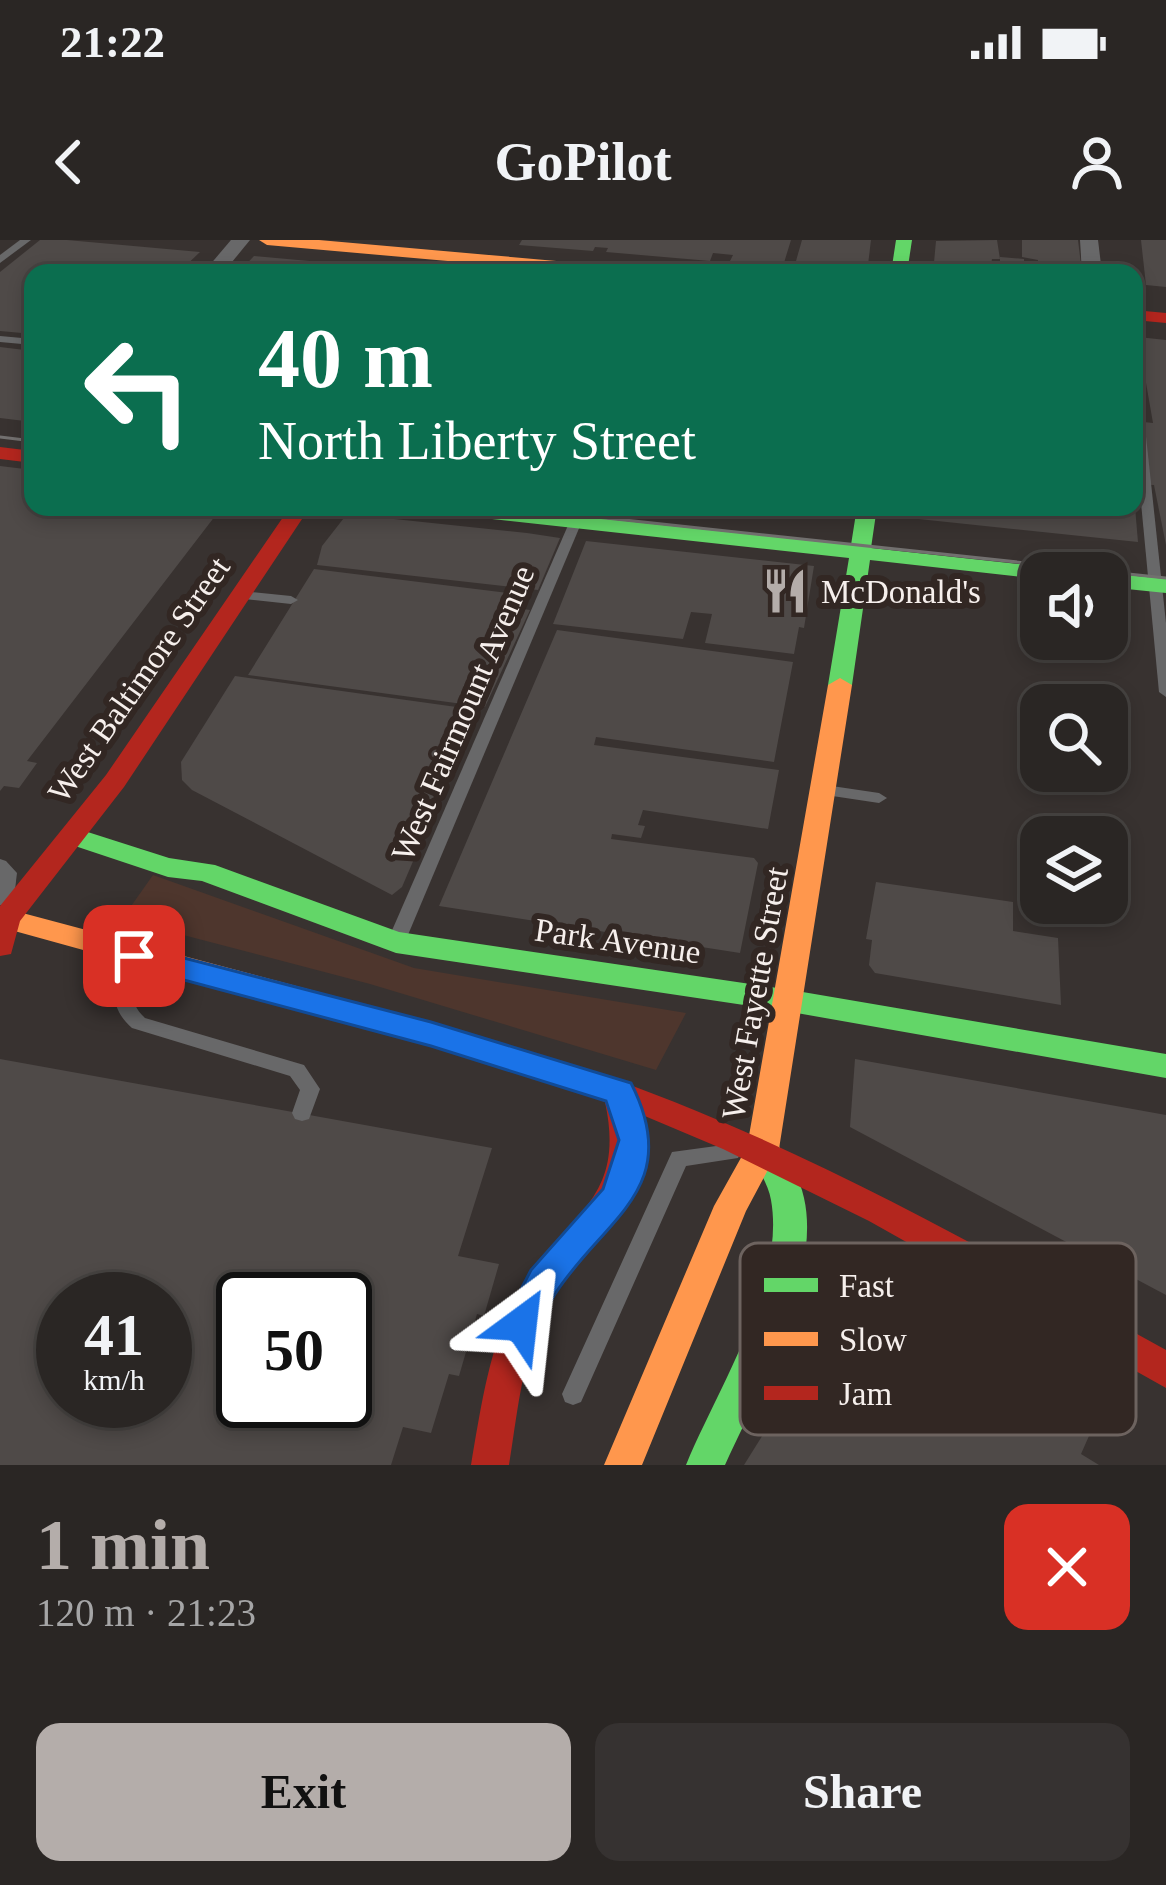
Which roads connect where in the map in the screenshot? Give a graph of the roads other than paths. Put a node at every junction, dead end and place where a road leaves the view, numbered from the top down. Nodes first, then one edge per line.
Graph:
1 (26, 240) edge
2 (241, 240) edge
3 (267, 240) edge
4 (369, 244) edge
5 (474, 257) edge
6 (0, 260) edge
7 (221, 264) edge
8 (545, 264) edge
9 (1143, 511) edge
10 (294, 516) edge
11 (579, 516) edge
12 (598, 516) edge
13 (736, 516) edge
14 (864, 530) edge
15 (1020, 567) edge
16 (1128, 582) edge
17 (1159, 585) edge
18 (240, 595) junction
19 (292, 600) dead end
20 (1166, 692) edge
21 (824, 790) junction
22 (878, 798) dead end
23 (72, 836) junction
24 (0, 865) edge
25 (2, 919) edge
26 (396, 942) junction
27 (0, 951) edge
28 (134, 956) junction
29 (791, 1001) junction
30 (1166, 1066) edge
31 (620, 1092) junction
32 (302, 1114) dead end
33 (763, 1149) junction
34 (788, 1243) edge
35 (934, 1243) edge
36 (1136, 1354) edge
37 (1166, 1370) edge
38 (740, 1384) edge
39 (573, 1394) dead end
40 (490, 1465) edge
41 (623, 1465) edge
42 (705, 1465) edge

1 - 6 lane
2 - 7 street
3 - 4 main road
4 - 5 main road
5 - 8 main road
9 - 17 lane
10 - 18 main road, West Baltimore Street
11 - 26 lane, West Fairmount Avenue
12 - 14 main road
13 - 14 main road
14 - 15 main road
14 - 21 main road, West Fayette Street
16 - 17 main road
17 - 20 lane
18 - 19 lane
18 - 23 main road, West Baltimore Street
21 - 22 lane
21 - 29 main road, West Fayette Street
23 - 25 main road, West Baltimore Street
23 - 26 main road, Park Avenue
24 - 25 lane
25 - 27 main road
25 - 28 main road
26 - 29 main road, Park Avenue
28 - 31 main road
28 - 32 lane
29 - 30 main road, Park Avenue
29 - 33 main road, West Fayette Street
31 - 33 main road
31 - 40 main road
33 - 34 main road
33 - 35 main road
33 - 39 lane
33 - 41 main road, West Fayette Street
36 - 37 main road
38 - 42 main road

